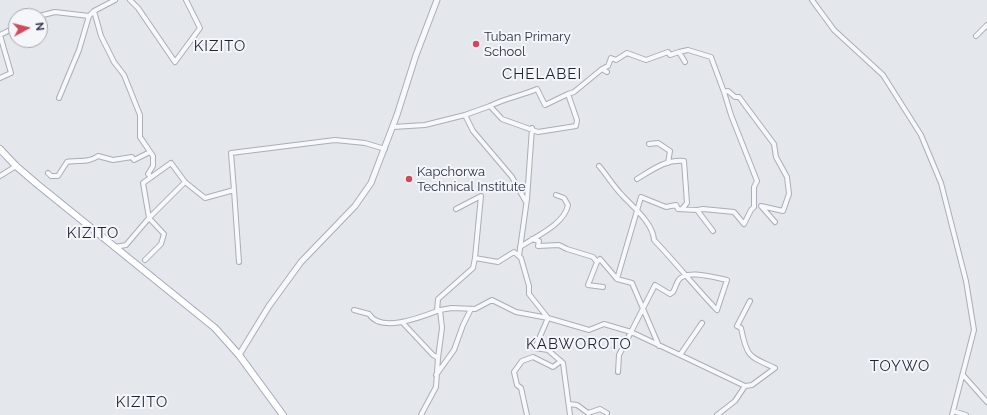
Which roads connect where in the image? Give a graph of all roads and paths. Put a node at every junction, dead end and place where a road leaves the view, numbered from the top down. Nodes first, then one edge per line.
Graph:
1 (115, 0) edge
2 (130, 0) edge
3 (186, 0) edge
4 (436, 0) edge
5 (812, 0) edge
6 (94, 11) junction
7 (48, 14) edge
8 (89, 16) junction
9 (987, 25) edge
10 (0, 35) edge
11 (976, 36) dead end
12 (679, 52) junction
13 (685, 62) dead end
14 (602, 69) junction
15 (607, 72) dead end
16 (0, 78) edge
17 (724, 92) junction
18 (568, 94) junction
19 (59, 98) dead end
20 (490, 106) junction
21 (465, 115) junction
22 (393, 127) junction
23 (532, 128) junction
24 (649, 144) dead end
25 (0, 149) edge
26 (385, 149) junction
27 (150, 152) junction
28 (668, 163) junction
29 (16, 166) junction
30 (599, 166) dead end
31 (48, 173) dead end
32 (0, 176) edge
33 (151, 177) junction
34 (638, 179) dead end
35 (185, 182) junction
36 (234, 190) junction
37 (556, 195) dead end
38 (526, 202) junction
39 (456, 209) dead end
40 (682, 209) junction
41 (637, 210) junction
42 (697, 210) junction
43 (149, 218) junction
44 (775, 222) dead end
45 (713, 231) dead end
46 (532, 239) junction
47 (115, 247) junction
48 (520, 247) junction
49 (519, 256) junction
50 (475, 258) junction
51 (146, 260) dead end
52 (239, 262) dead end
53 (596, 262) junction
54 (687, 275) junction
55 (617, 279) junction
56 (603, 287) dead end
57 (750, 301) dead end
58 (642, 308) junction
59 (471, 309) junction
60 (354, 310) dead end
61 (438, 311) junction
62 (548, 318) junction
63 (402, 322) junction
64 (702, 323) dead end
65 (631, 332) junction
66 (659, 346) junction
67 (239, 355) junction
68 (680, 355) junction
69 (438, 358) junction
70 (561, 361) junction
71 (618, 372) dead end
72 (436, 375) junction
73 (963, 375) junction
74 (746, 386) junction
75 (987, 402) edge
76 (569, 404) junction
77 (606, 413) dead end
78 (953, 413) edge
79 (283, 415) edge
80 (421, 415) edge
81 (527, 415) edge
82 (570, 415) edge
83 (717, 415) edge
84 (966, 415) edge

1 - 6 street
2 - 3 street
4 - 22 street
5 - 73 street
6 - 8 street
6 - 27 street
7 - 8 street
8 - 19 street
9 - 11 street
10 - 16 street
12 - 13 street
12 - 14 street
12 - 17 street
14 - 15 street
14 - 18 street
17 - 42 street
17 - 44 street
18 - 20 street
18 - 23 street
20 - 21 street
20 - 23 street
21 - 22 street
21 - 38 street
22 - 26 street
23 - 38 street
24 - 28 street
25 - 29 main road
26 - 36 street
26 - 67 street
27 - 31 street
27 - 33 street
28 - 34 street
28 - 40 street
29 - 32 street
29 - 47 main road
30 - 41 street
33 - 35 street
33 - 43 street
35 - 36 street
35 - 43 street
36 - 52 street
37 - 46 street
38 - 48 street
39 - 50 street
40 - 41 street
40 - 42 street
41 - 54 street
41 - 55 street
42 - 45 street
43 - 47 street
43 - 51 street
46 - 48 street
46 - 53 street
47 - 67 main road
48 - 49 street
49 - 50 street
49 - 62 street
50 - 61 street
53 - 55 street
53 - 56 street
54 - 54 street
54 - 58 street
55 - 58 street
57 - 74 street
58 - 65 street
58 - 66 street
59 - 61 street
59 - 62 street
59 - 72 street
60 - 63 street
61 - 63 street
61 - 69 street
62 - 65 street
62 - 70 street
63 - 69 street
64 - 68 street
65 - 66 street
65 - 71 street
66 - 68 street
67 - 79 main road
68 - 74 street
69 - 72 street
70 - 76 street
70 - 81 street
72 - 80 street
73 - 75 street
73 - 78 street
74 - 83 street
76 - 77 street
76 - 82 street
78 - 84 street

